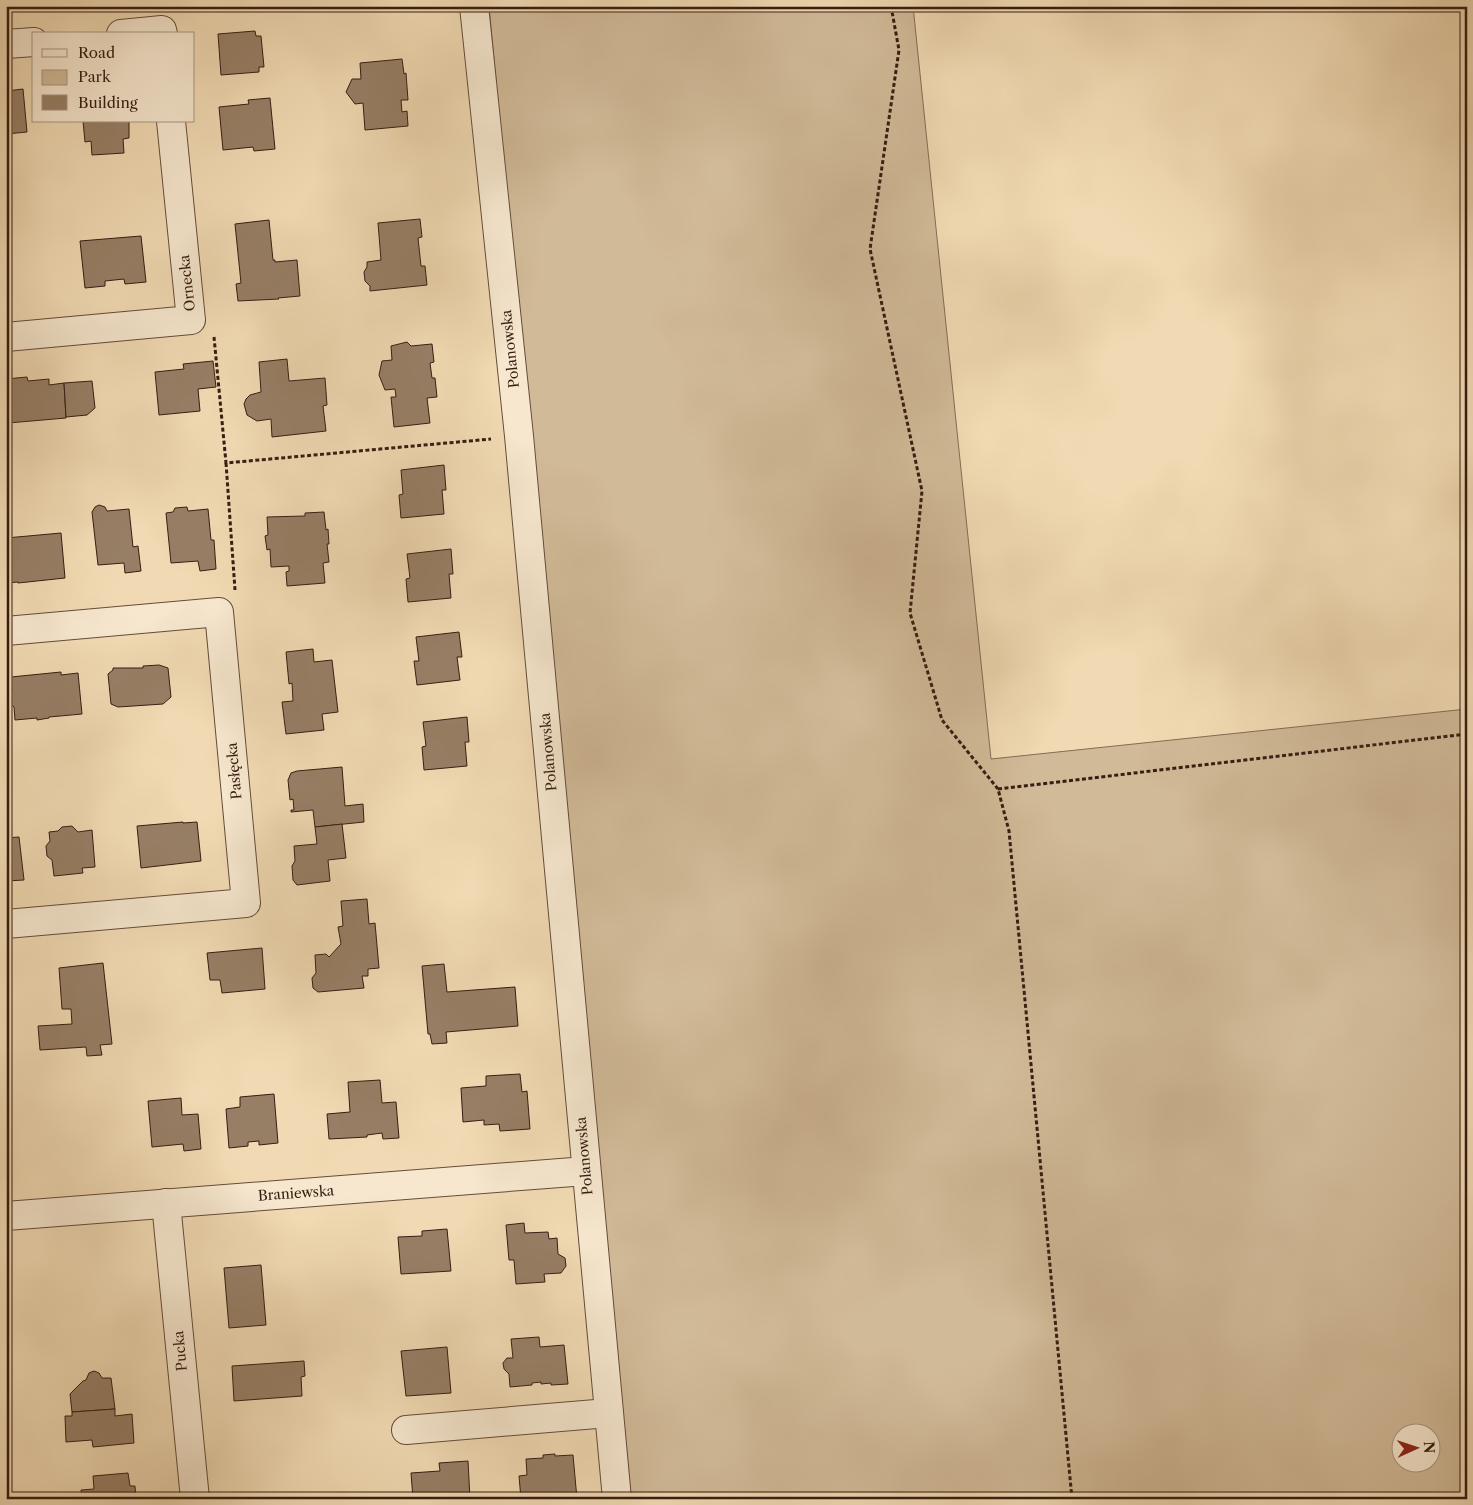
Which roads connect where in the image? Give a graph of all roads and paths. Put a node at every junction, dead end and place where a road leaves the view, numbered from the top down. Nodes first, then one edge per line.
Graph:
1 (474, 6) edge
2 (891, 6) edge
3 (141, 32) edge
4 (162, 32) edge
5 (32, 42) edge
6 (6, 44) edge
7 (171, 122) edge
8 (191, 320) junction
9 (6, 337) edge
10 (520, 436) junction
11 (226, 463) junction
12 (219, 612) junction
13 (6, 631) edge
14 (1467, 734) edge
15 (998, 789) junction
16 (6, 924) edge
17 (586, 1171) junction
18 (166, 1203) junction
19 (6, 1216) edge
20 (608, 1413) junction
21 (406, 1430) dead end
22 (195, 1499) edge
23 (617, 1499) edge
24 (1072, 1499) edge

1 - 10 street, Polanowska
2 - 15 path
3 - 4 street
5 - 6 street
7 - 8 street, Ornecka
8 - 9 street, Ornecka
8 - 11 path
10 - 11 path
10 - 17 street, Polanowska
11 - 12 path
12 - 13 street
12 - 16 street, Pasłęcka
14 - 15 path
15 - 24 path
17 - 18 street, Braniewska
17 - 20 street, Polanowska
18 - 19 street, Braniewska
18 - 22 street, Pucka
20 - 21 street
20 - 23 street, Polanowska

